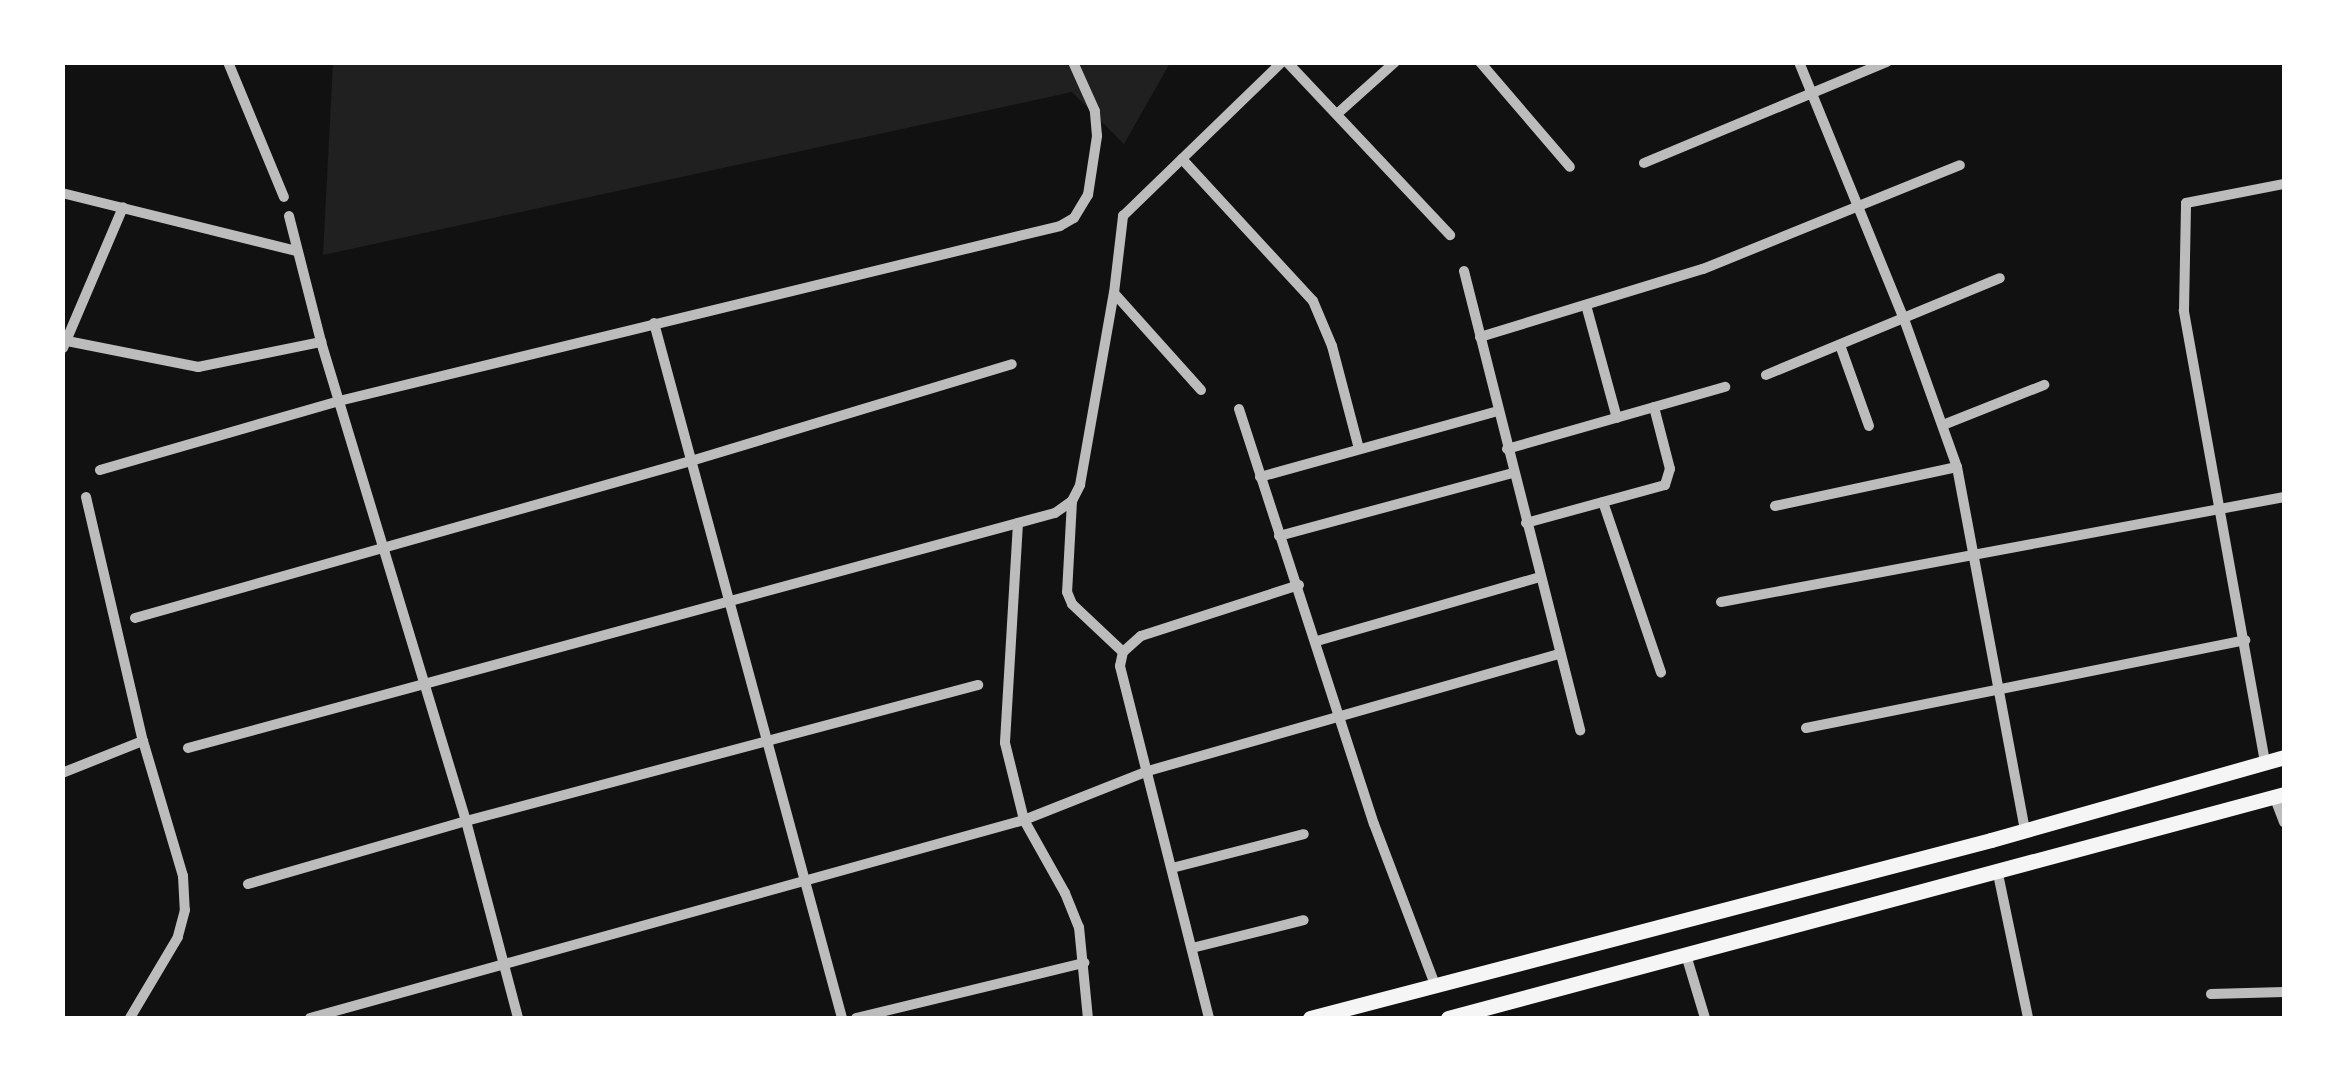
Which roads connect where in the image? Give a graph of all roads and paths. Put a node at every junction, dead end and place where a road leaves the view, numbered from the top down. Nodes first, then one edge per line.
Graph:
1 (228, 62) edge
2 (1073, 62) edge
3 (1285, 62) edge
4 (1396, 62) edge
5 (1480, 62) edge
6 (1798, 62) edge
7 (1887, 62) edge
8 (1813, 94) junction
9 (1337, 114) junction
10 (1182, 160) junction
11 (1644, 162) dead end
12 (1960, 165) dead end
13 (1570, 167) dead end
14 (2284, 184) edge
15 (62, 193) edge
16 (284, 197) dead end
17 (1859, 206) junction
18 (123, 207) junction
19 (289, 216) dead end
20 (1450, 235) dead end
21 (297, 250) junction
22 (1464, 271) dead end
23 (2000, 278) dead end
24 (1114, 292) junction
25 (1586, 305) junction
26 (1904, 319) junction
27 (654, 323) junction
28 (1480, 338) junction
29 (321, 342) junction
30 (63, 344) edge
31 (1840, 345) junction
32 (1012, 364) dead end
33 (1766, 375) dead end
34 (2044, 385) dead end
35 (1725, 387) dead end
36 (1201, 390) dead end
37 (339, 401) junction
38 (1654, 407) junction
39 (1238, 409) dead end
40 (1498, 411) junction
41 (1616, 418) junction
42 (1943, 424) junction
43 (1869, 426) dead end
44 (1507, 448) junction
45 (1360, 450) junction
46 (692, 461) junction
47 (1957, 466) junction
48 (100, 470) dead end
49 (1513, 474) junction
50 (1260, 477) junction
51 (86, 497) dead end
52 (2284, 497) edge
53 (1072, 501) junction
54 (1603, 502) junction
55 (1776, 506) dead end
56 (2223, 506) junction
57 (1018, 523) junction
58 (1526, 523) junction
59 (1279, 536) junction
60 (384, 549) junction
61 (1976, 553) junction
62 (1540, 577) junction
63 (1298, 585) junction
64 (726, 602) junction
65 (1721, 602) dead end
66 (135, 618) dead end
67 (1317, 640) junction
68 (2245, 640) junction
69 (1123, 652) junction
70 (1560, 654) junction
71 (1661, 672) dead end
72 (424, 683) junction
73 (978, 685) dead end
74 (1999, 686) junction
75 (1339, 716) junction
76 (1806, 728) dead end
77 (1580, 731) dead end
78 (143, 741) junction
79 (768, 743) junction
80 (188, 748) dead end
81 (2284, 757) edge
82 (2266, 762) junction
83 (1148, 770) junction
84 (62, 773) edge
85 (2280, 795) edge
86 (466, 820) junction
87 (1024, 820) junction
88 (2284, 822) edge
89 (2025, 830) junction
90 (1304, 834) dead end
91 (1172, 868) junction
92 (1998, 874) junction
93 (804, 879) junction
94 (248, 884) dead end
95 (1304, 920) dead end
96 (1192, 948) junction
97 (1686, 955) junction
98 (501, 963) junction
99 (1084, 963) junction
100 (1435, 985) junction
101 (2284, 992) edge
102 (2211, 994) dead end
103 (130, 1018) edge
104 (310, 1018) edge
105 (518, 1018) edge
106 (842, 1018) edge
107 (856, 1018) edge
108 (1088, 1018) edge
109 (1210, 1018) edge
110 (1310, 1018) edge
111 (1448, 1018) edge
112 (1705, 1018) edge
113 (2028, 1018) edge

1 - 16 street
2 - 27 street
3 - 9 street
3 - 10 street
4 - 9 street
5 - 13 street
6 - 8 street
7 - 8 street
8 - 11 street
8 - 17 street
9 - 20 street
10 - 24 street
10 - 45 street
12 - 17 street
14 - 56 street
15 - 18 street
17 - 25 street
17 - 26 street
18 - 21 street
18 - 30 street
19 - 21 street
21 - 29 street
22 - 28 street
23 - 26 street
24 - 36 street
24 - 53 street
25 - 28 street
25 - 41 street
26 - 31 street
26 - 42 street
27 - 37 street
27 - 46 street
28 - 40 street
29 - 30 street
29 - 37 street
31 - 33 street
31 - 43 street
32 - 46 street
34 - 42 street
35 - 38 street
37 - 48 street
37 - 60 street
38 - 41 street
38 - 54 street
39 - 50 street
40 - 44 street
40 - 45 street
41 - 44 street
42 - 47 street
44 - 49 street
45 - 50 street
46 - 60 street
46 - 64 street
47 - 55 street
47 - 61 street
49 - 58 street
49 - 59 street
50 - 59 street
51 - 78 street
52 - 56 street
53 - 57 street
53 - 69 street
54 - 58 street
54 - 71 street
56 - 61 street
56 - 68 street
57 - 64 street
57 - 87 street
58 - 62 street
59 - 63 street
60 - 66 street
60 - 72 street
61 - 65 street
61 - 74 street
62 - 67 street
62 - 70 street
63 - 67 street
63 - 69 street
64 - 72 street
64 - 79 street
67 - 75 street
68 - 74 street
68 - 82 street
69 - 83 street
70 - 75 street
70 - 77 street
72 - 80 street
72 - 86 street
73 - 79 street
74 - 76 street
74 - 89 street
75 - 83 street
75 - 100 street
78 - 84 street
78 - 103 street
79 - 86 street
79 - 93 street
81 - 82 main road
82 - 89 main road
83 - 87 street
83 - 91 street
85 - 88 street
85 - 92 main road
86 - 94 street
86 - 98 street
87 - 93 street
87 - 99 street
89 - 100 main road
90 - 91 street
91 - 96 street
92 - 97 main road
92 - 113 street
93 - 98 street
93 - 106 street
95 - 96 street
96 - 109 street
97 - 111 main road
97 - 112 street
98 - 104 street
98 - 105 street
99 - 107 street
99 - 108 street
100 - 110 main road
101 - 102 street

